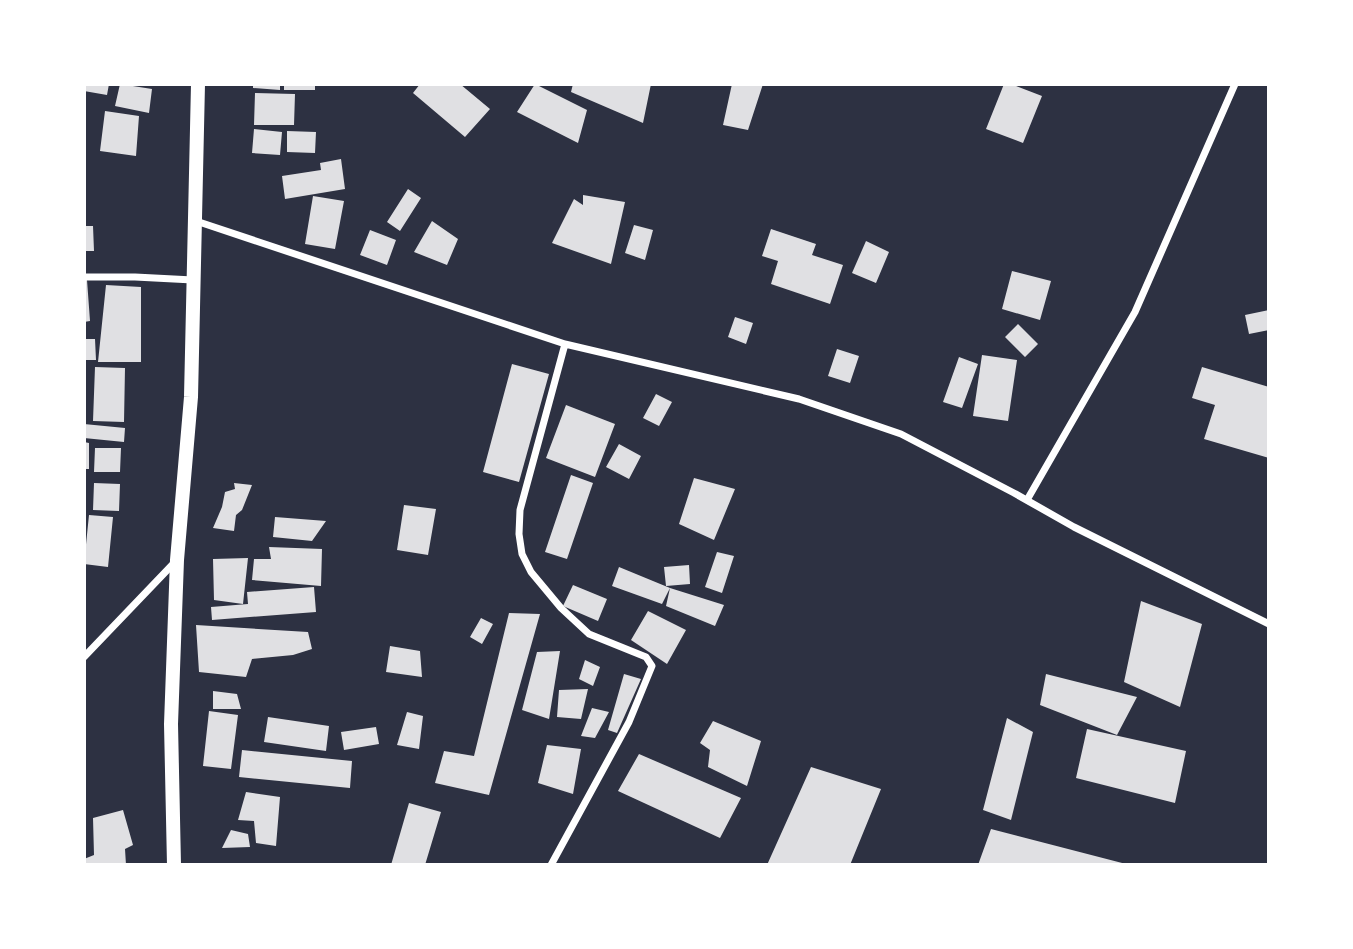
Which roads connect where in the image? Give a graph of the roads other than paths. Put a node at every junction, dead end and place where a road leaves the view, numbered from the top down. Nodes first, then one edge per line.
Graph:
1 (198, 84) edge
2 (1235, 84) edge
3 (195, 221) junction
4 (84, 277) edge
5 (193, 280) junction
6 (565, 344) junction
7 (1027, 500) junction
8 (177, 560) junction
9 (1269, 624) edge
10 (84, 657) edge
11 (174, 865) edge
12 (551, 865) edge

1 - 3 main road
2 - 7 street
3 - 5 main road
3 - 6 street
4 - 5 street
5 - 8 main road
6 - 7 street
6 - 12 street
7 - 9 street
8 - 10 street
8 - 11 main road

